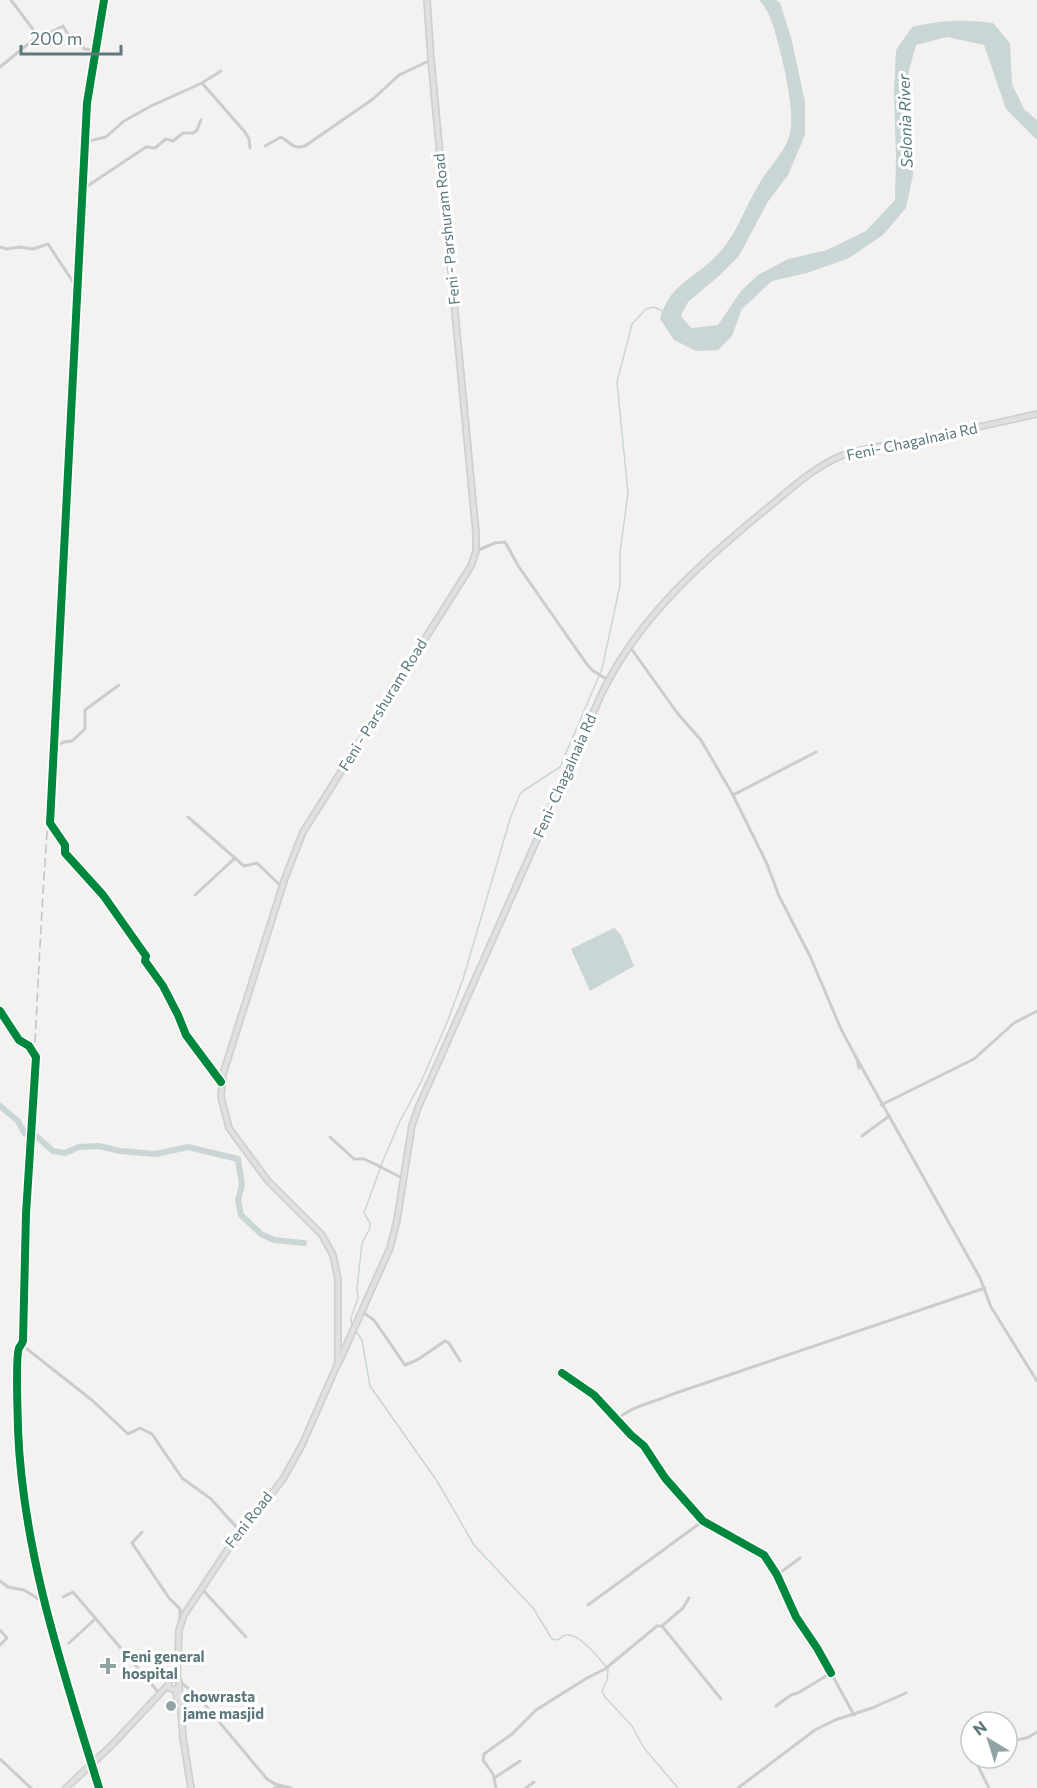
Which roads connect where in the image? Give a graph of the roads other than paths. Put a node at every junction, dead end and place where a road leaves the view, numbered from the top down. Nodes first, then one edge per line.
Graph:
1 (11, 0) edge
2 (104, 0) edge
3 (427, 0) edge
4 (37, 39) junction
5 (95, 50) junction
6 (431, 60) junction
7 (0, 67) edge
8 (221, 71) dead end
9 (202, 83) junction
10 (201, 120) dead end
11 (85, 142) junction
12 (265, 146) dead end
13 (250, 148) dead end
14 (82, 189) junction
15 (0, 247) edge
16 (77, 288) junction
17 (1037, 414) edge
18 (476, 551) junction
19 (630, 646) junction
20 (608, 680) junction
21 (119, 685) dead end
22 (53, 748) junction
23 (816, 752) dead end
24 (733, 795) junction
25 (188, 817) dead end
26 (235, 858) junction
27 (282, 887) junction
28 (195, 895) dead end
29 (0, 1011) edge
30 (1037, 1011) edge
31 (857, 1059) junction
32 (859, 1068) dead end
33 (221, 1082) junction
34 (881, 1105) junction
35 (889, 1116) junction
36 (330, 1137) dead end
37 (862, 1137) dead end
38 (404, 1179) junction
39 (985, 1288) junction
40 (361, 1311) junction
41 (22, 1345) junction
42 (460, 1361) dead end
43 (338, 1363) junction
44 (562, 1373) dead end
45 (1037, 1381) edge
46 (618, 1419) junction
47 (704, 1521) junction
48 (240, 1531) junction
49 (142, 1532) dead end
50 (800, 1558) dead end
51 (777, 1575) junction
52 (0, 1581) edge
53 (201, 1588) junction
54 (63, 1597) dead end
55 (689, 1598) dead end
56 (44, 1602) junction
57 (588, 1605) dead end
58 (95, 1619) junction
59 (180, 1621) junction
60 (662, 1626) junction
61 (0, 1630) edge
62 (246, 1637) dead end
63 (69, 1643) dead end
64 (0, 1645) edge
65 (831, 1673) junction
66 (177, 1683) junction
67 (168, 1685) junction
68 (159, 1693) junction
69 (906, 1693) dead end
70 (721, 1699) dead end
71 (776, 1706) dead end
72 (854, 1715) junction
73 (1037, 1732) edge
74 (1019, 1740) edge
75 (0, 1759) edge
76 (520, 1761) dead end
77 (91, 1764) junction
78 (980, 1770) edge
79 (494, 1778) junction
80 (534, 1782) dead end
81 (284, 1787) edge
82 (31, 1788) edge
83 (66, 1788) edge
84 (99, 1788) edge
85 (190, 1788) edge
86 (274, 1788) edge
87 (291, 1788) edge
88 (496, 1788) edge
89 (526, 1788) edge
90 (738, 1788) edge
91 (989, 1788) edge

1 - 4 street
2 - 5 street
3 - 6 main road, Feni - Parshuram Road
4 - 5 street
4 - 7 street
5 - 11 street
6 - 12 street
6 - 18 main road, Feni - Parshuram Road
8 - 9 street
9 - 11 street
9 - 13 street
10 - 14 street
11 - 14 street
14 - 16 street
15 - 16 street
16 - 22 street
17 - 19 main road, Feni- Chagalnaia Rd
18 - 20 street
18 - 27 main road, Feni - Parshuram Road
19 - 20 main road, Feni- Chagalnaia Rd
19 - 24 street
20 - 38 main road, Feni- Chagalnaia Rd
21 - 22 street
22 - 33 street
23 - 24 street
24 - 31 street
25 - 26 street
26 - 27 street
26 - 28 street
27 - 33 main road, Feni - Parshuram Road
29 - 41 street
30 - 34 street
31 - 32 street
31 - 34 street
33 - 43 main road, Feni - Parshuram Road
34 - 35 street
35 - 37 street
35 - 39 street
36 - 38 street
38 - 40 main road, Feni- Chagalnaia Rd
39 - 45 street
39 - 46 street
40 - 42 street
40 - 43 main road, Feni- Chagalnaia Rd
41 - 48 street
41 - 56 street
43 - 48 main road, Feni Road
43 - 53 main road
44 - 46 street
46 - 47 street
47 - 51 street
47 - 57 street
48 - 59 main road, Feni Road
49 - 59 street
50 - 51 street
51 - 65 street
52 - 56 street
53 - 62 street
53 - 66 main road
54 - 58 street
55 - 60 street
56 - 77 street
58 - 63 street
58 - 68 street
59 - 66 main road, Feni Road
60 - 70 street
60 - 79 street
61 - 64 street
65 - 71 street
65 - 72 street
66 - 67 main road
66 - 67 main road
66 - 81 street
66 - 85 main road, Feni Road
67 - 68 main road
68 - 77 main road
69 - 72 street
72 - 90 street
73 - 74 street
75 - 82 street
76 - 79 street
77 - 83 main road
77 - 84 street
78 - 91 street
79 - 88 street
80 - 89 street
81 - 86 street
81 - 87 street

